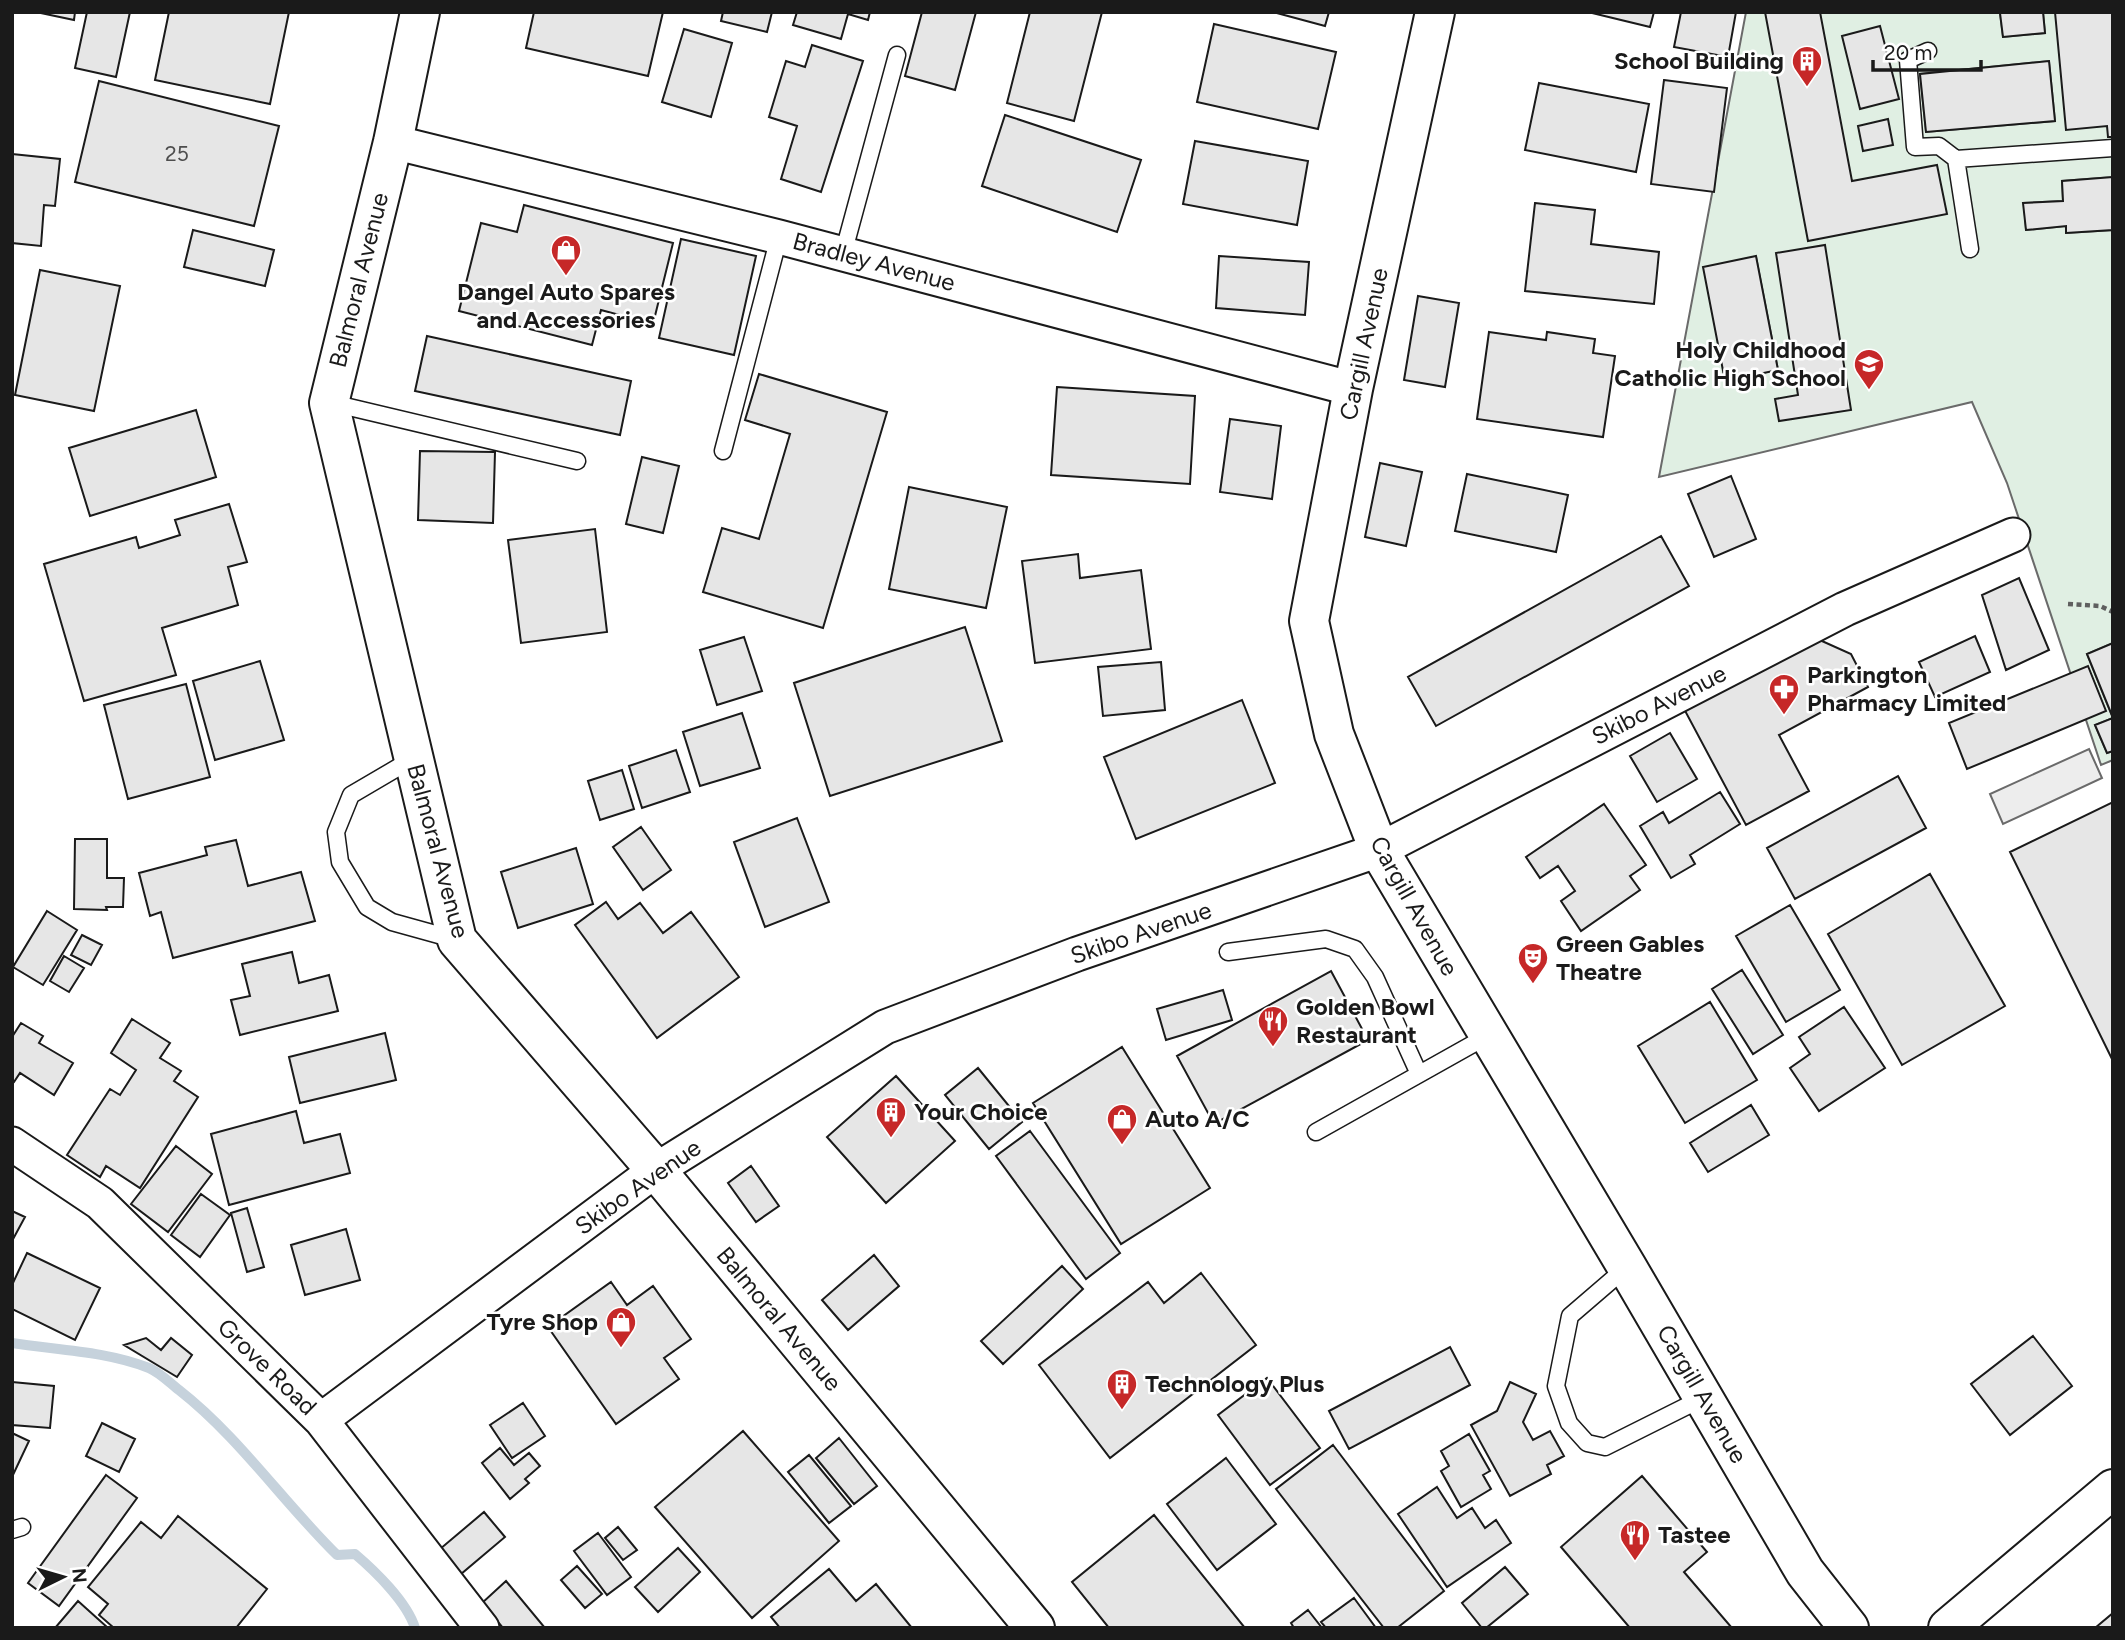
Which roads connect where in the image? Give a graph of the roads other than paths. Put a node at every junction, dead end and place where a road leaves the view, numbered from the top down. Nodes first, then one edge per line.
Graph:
1 (420, 12) edge
2 (1435, 12) edge
3 (1928, 51) dead end
4 (897, 55) dead end
5 (393, 142) junction
6 (2113, 148) edge
7 (1956, 159) junction
8 (779, 237) junction
9 (1970, 249) dead end
10 (843, 254) junction
11 (1353, 389) junction
12 (329, 403) junction
13 (723, 451) dead end
14 (577, 461) dead end
15 (2013, 535) dead end
16 (414, 758) junction
17 (1379, 850) junction
18 (457, 940) junction
19 (1228, 953) dead end
20 (1489, 1035) junction
21 (1419, 1074) junction
22 (1316, 1132) dead end
23 (12, 1144) edge
24 (656, 1170) junction
25 (1627, 1267) junction
26 (1704, 1398) junction
27 (321, 1420) junction
28 (2113, 1489) edge
29 (482, 1628) edge
30 (1035, 1628) edge
31 (1849, 1628) edge
32 (1948, 1628) edge

1 - 5 main road, Balmoral Avenue
2 - 11 main road, Cargill Avenue
3 - 7 lane
4 - 10 lane
5 - 8 street, Bradley Avenue
5 - 12 main road, Balmoral Avenue
6 - 7 lane
7 - 9 lane
8 - 10 street, Bradley Avenue
8 - 13 lane
10 - 11 street, Bradley Avenue
11 - 17 main road, Cargill Avenue
12 - 14 lane
12 - 16 main road, Balmoral Avenue
15 - 17 street, Skibo Avenue
16 - 18 main road, Balmoral Avenue
16 - 18 lane
17 - 20 main road, Cargill Avenue
17 - 24 street, Skibo Avenue
18 - 24 main road, Balmoral Avenue
19 - 21 lane
20 - 21 lane
20 - 25 main road, Cargill Avenue
21 - 22 lane
23 - 27 street, Grove Road
24 - 27 street, Skibo Avenue
24 - 30 main road, Balmoral Avenue
25 - 26 main road, Cargill Avenue
25 - 26 lane
26 - 31 main road, Cargill Avenue
27 - 29 street, Grove Road
28 - 32 main road

